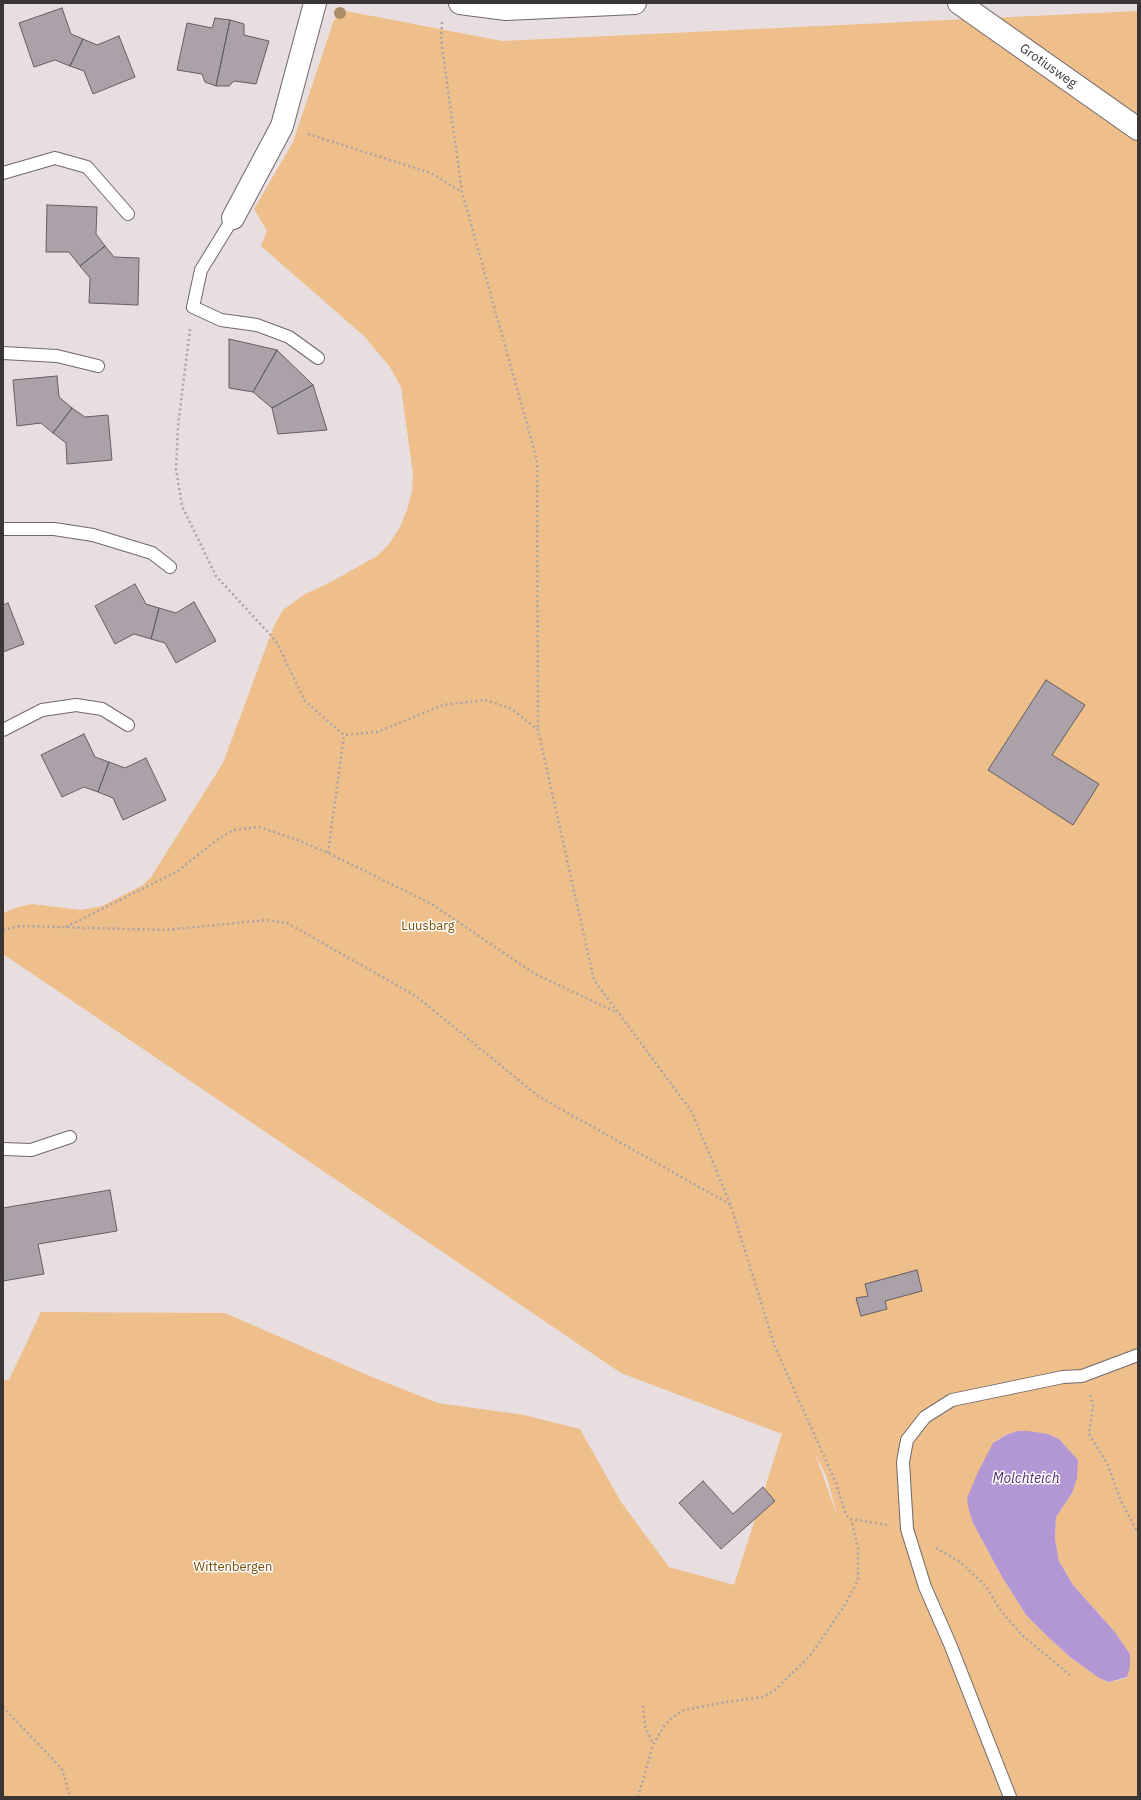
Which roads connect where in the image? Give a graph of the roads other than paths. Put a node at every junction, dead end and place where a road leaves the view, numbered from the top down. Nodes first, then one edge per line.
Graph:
1 (315, 3) edge
2 (460, 3) edge
3 (635, 3) edge
4 (959, 3) edge
5 (1138, 129) edge
6 (3, 173) edge
7 (128, 214) dead end
8 (233, 218) joint
9 (3, 353) edge
10 (318, 358) dead end
11 (98, 366) dead end
12 (3, 529) edge
13 (170, 567) dead end
14 (128, 725) dead end
15 (3, 730) edge
16 (70, 1137) dead end
17 (3, 1149) edge
18 (1138, 1355) edge
19 (1010, 1797) edge

1 - 8 street
2 - 3 street
4 - 5 street, Grotiusweg
6 - 7 lane
8 - 10 lane
9 - 11 lane
12 - 13 lane
14 - 15 lane
16 - 17 lane
18 - 19 lane

